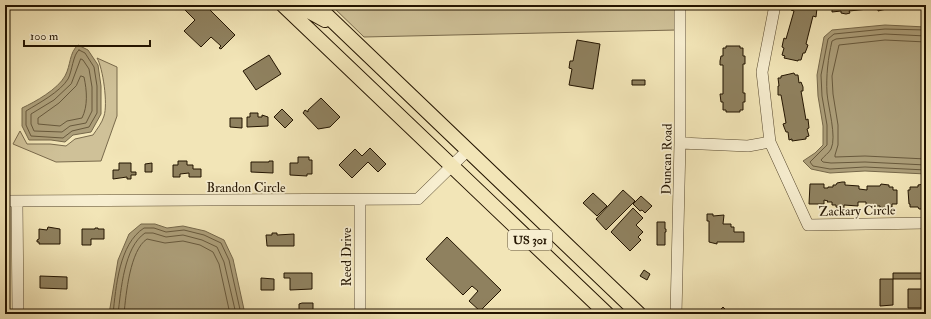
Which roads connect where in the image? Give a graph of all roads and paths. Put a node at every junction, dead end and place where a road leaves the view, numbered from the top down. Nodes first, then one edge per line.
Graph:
1 (283, 5) edge
2 (300, 5) edge
3 (316, 5) edge
4 (680, 5) edge
5 (774, 5) edge
6 (339, 28) junction
7 (770, 142) junction
8 (680, 143) junction
9 (468, 150) junction
10 (452, 167) junction
11 (360, 200) junction
12 (5, 201) edge
13 (17, 202) junction
14 (926, 223) edge
15 (18, 314) edge
16 (360, 314) edge
17 (607, 314) edge
18 (639, 314) edge
19 (676, 314) edge

1 - 10 main road, US 301
2 - 6 main road
3 - 6 main road, US 301
4 - 8 street, Duncan Road
5 - 7 street, Zackary Circle
6 - 9 main road, US 301
7 - 8 street
7 - 14 street, Zackary Circle
8 - 19 street, Duncan Road
9 - 10 street, Brandon Circle
9 - 18 main road, US 301
10 - 11 street, Brandon Circle
10 - 17 main road, US 301
11 - 13 street, Brandon Circle
11 - 16 street, Reed Drive
12 - 13 street, Brandon Circle
13 - 15 street

